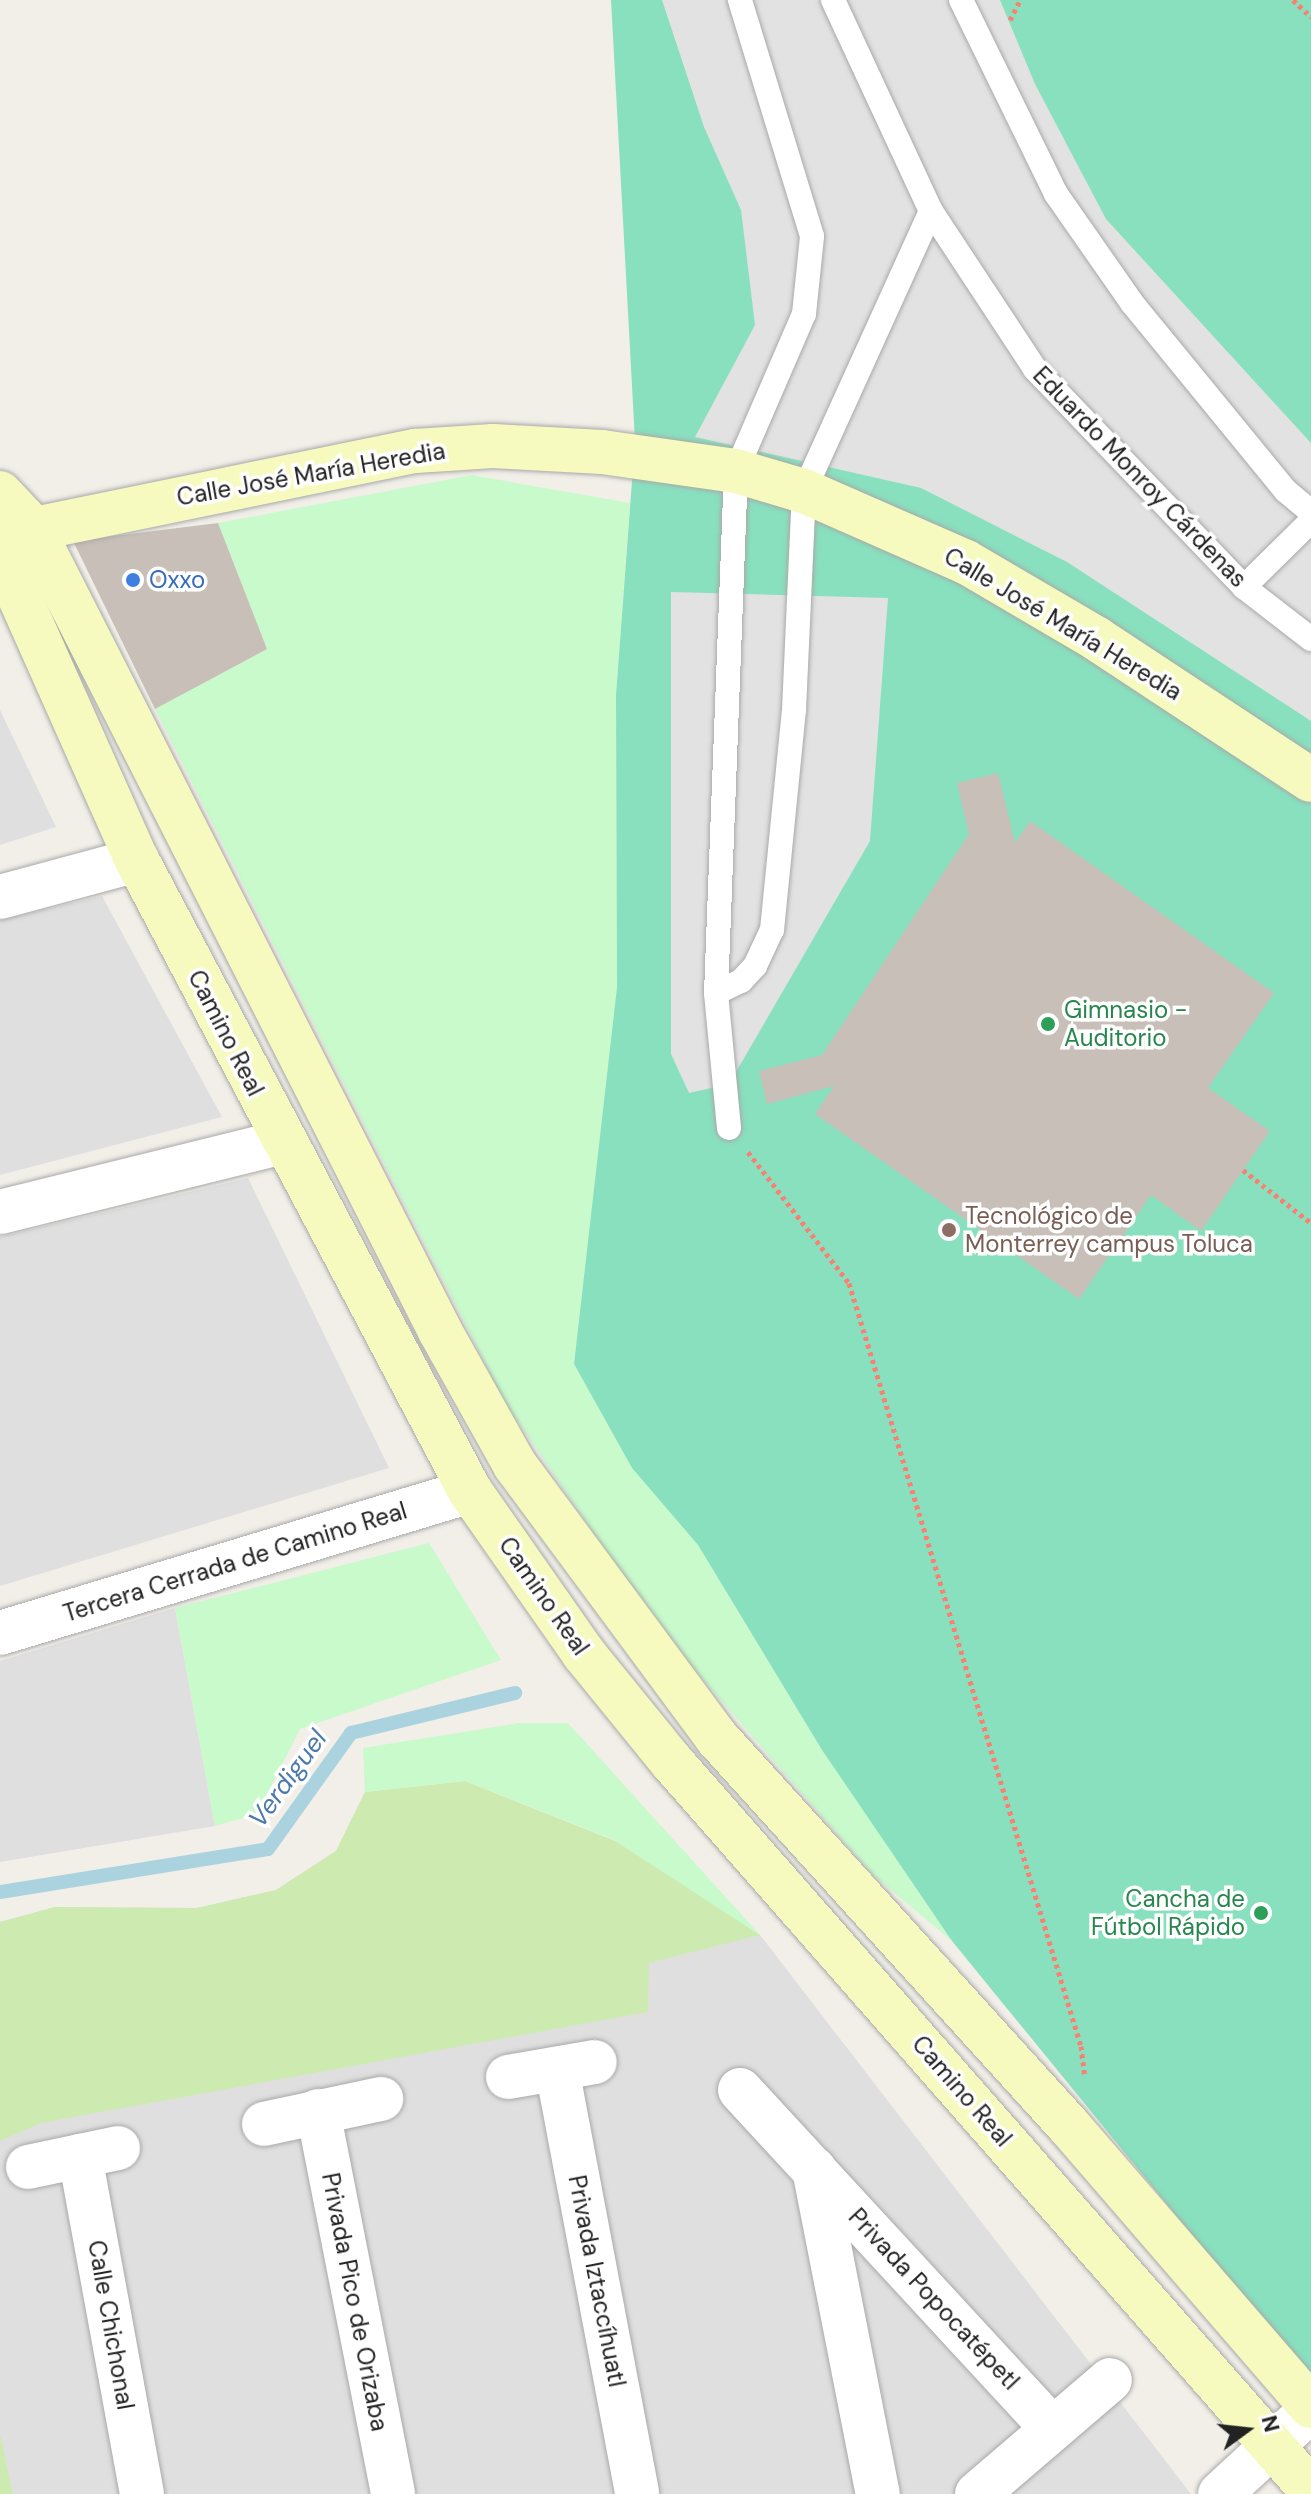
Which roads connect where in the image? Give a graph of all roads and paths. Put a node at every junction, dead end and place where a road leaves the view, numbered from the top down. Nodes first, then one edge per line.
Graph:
1 (740, 0) edge
2 (833, 0) edge
3 (961, 0) edge
4 (1293, 0) edge
5 (1311, 17) edge
6 (931, 211) junction
7 (736, 471) junction
8 (804, 491) junction
9 (0, 493) edge
10 (1311, 512) edge
11 (1311, 521) edge
12 (11, 539) edge
13 (1244, 587) junction
14 (1311, 639) edge
15 (1311, 780) edge
16 (137, 860) junction
17 (0, 897) edge
18 (716, 993) junction
19 (729, 1128) joint
20 (283, 1142) junction
21 (1243, 1170) dead end
22 (0, 1212) edge
23 (1311, 1223) edge
24 (440, 1331) junction
25 (398, 1359) junction
26 (470, 1491) junction
27 (0, 1633) edge
28 (508, 2077) dead end
29 (740, 2090) dead end
30 (381, 2099) dead end
31 (318, 2111) junction
32 (264, 2124) dead end
33 (1069, 2126) junction
34 (28, 2167) dead end
35 (814, 2169) junction
36 (1110, 2380) dead end
37 (1311, 2408) edge
38 (1053, 2429) junction
39 (1275, 2446) junction
40 (1311, 2490) edge
41 (142, 2494) edge
42 (393, 2494) edge
43 (637, 2494) edge
44 (878, 2494) edge
45 (977, 2494) edge
46 (1220, 2494) edge

1 - 7 lane
2 - 6 lane, Eduardo Monroy Cárdenas
3 - 10 lane
4 - 5 path
6 - 8 lane
6 - 13 lane, Eduardo Monroy Cárdenas
7 - 8 main road, Calle José María Heredia
7 - 12 main road, Calle José María Heredia
7 - 18 lane
8 - 15 main road, Calle José María Heredia
8 - 18 lane
9 - 12 main road, Camino Real
11 - 13 lane
12 - 16 main road, Camino Real
12 - 24 main road, Camino Real
13 - 14 lane, Eduardo Monroy Cárdenas
16 - 17 street
16 - 20 main road, Camino Real
18 - 19 lane
19 - 33 path
20 - 22 street
20 - 25 main road, Camino Real
21 - 23 path
24 - 25 main road
24 - 33 main road, Camino Real
25 - 26 main road, Camino Real
26 - 27 street, Tercera Cerrada de Camino Real
26 - 39 main road, Camino Real
28 - 43 street, Privada Iztaccíhuatl
29 - 35 street, Privada Popocatépetl
30 - 31 street
31 - 32 street
31 - 42 street, Privada Pico de Orizaba
33 - 37 main road, Camino Real
34 - 41 street, Calle Chichonal
35 - 38 street, Privada Popocatépetl
35 - 44 street, Privada Popocatépetl
36 - 38 street
37 - 39 street
38 - 45 street
39 - 40 main road, Camino Real
39 - 46 street

